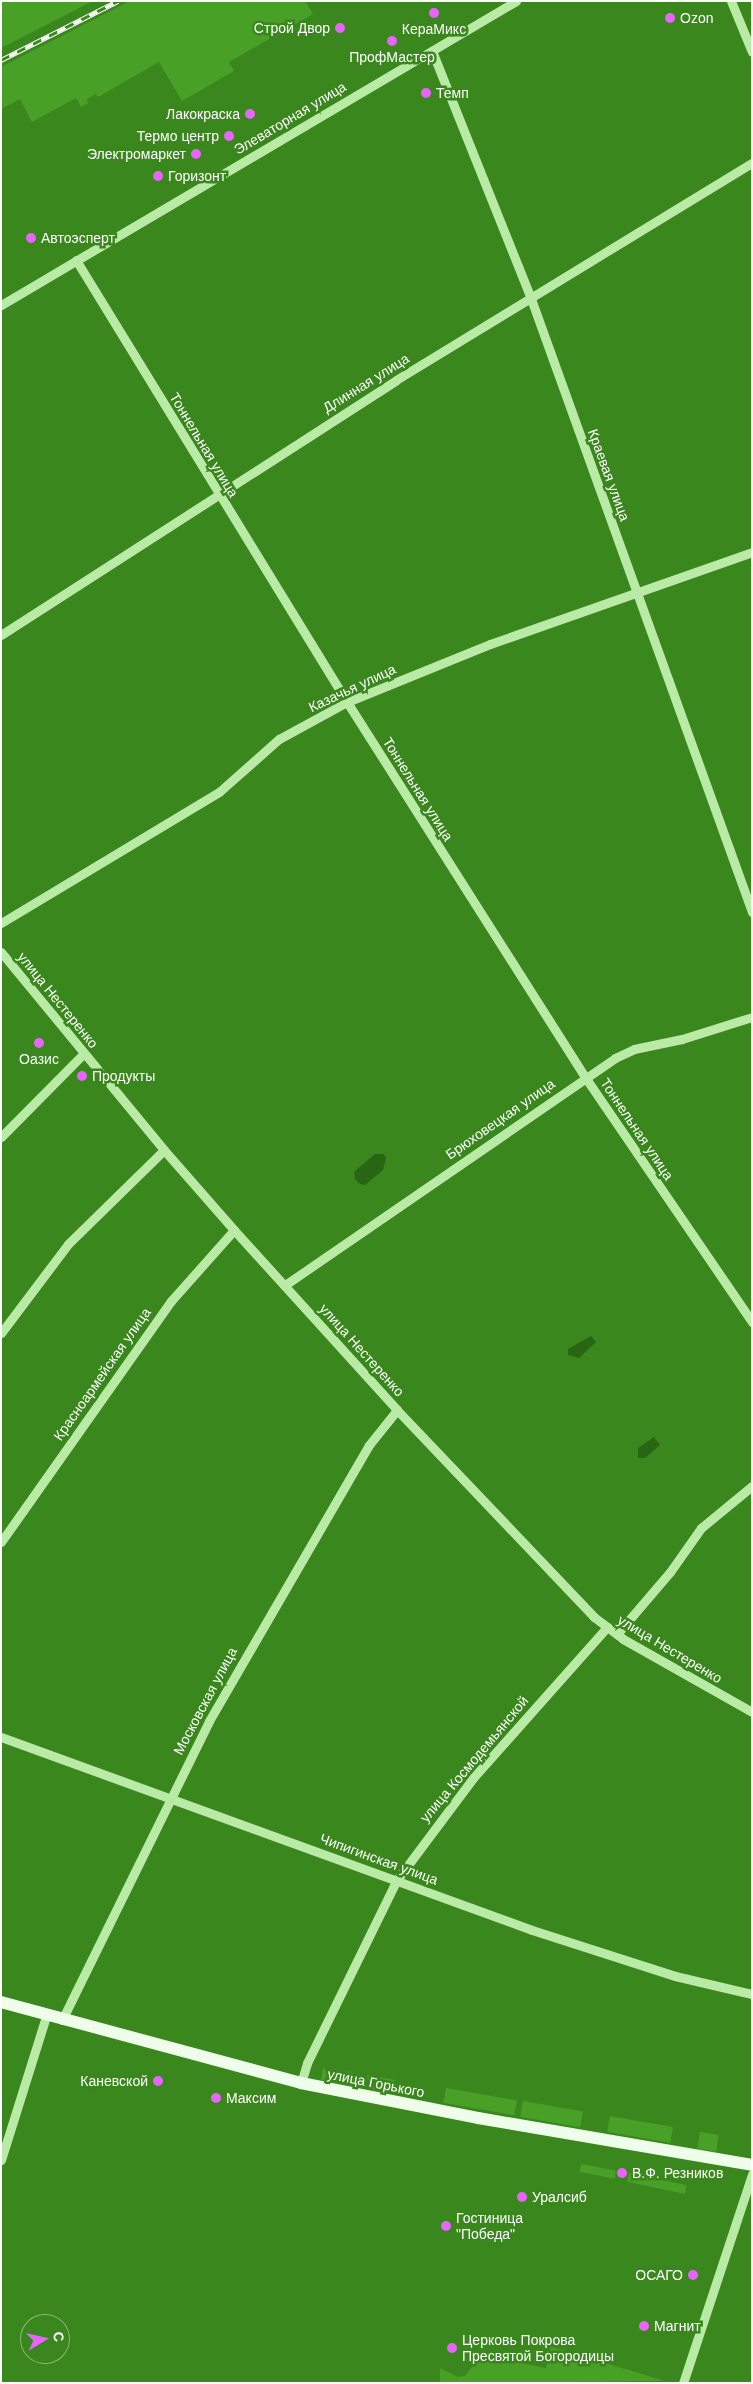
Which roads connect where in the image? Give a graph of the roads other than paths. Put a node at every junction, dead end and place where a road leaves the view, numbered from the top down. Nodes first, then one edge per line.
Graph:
1 (516, 1) edge
2 (731, 1) edge
3 (432, 51) junction
4 (752, 52) edge
5 (752, 163) edge
6 (76, 260) junction
7 (530, 296) junction
8 (1, 305) edge
9 (218, 493) junction
10 (752, 552) edge
11 (637, 592) junction
12 (1, 635) edge
13 (347, 702) junction
14 (752, 912) edge
15 (1, 923) edge
16 (1, 952) edge
17 (752, 1017) edge
18 (83, 1054) junction
19 (585, 1077) junction
20 (1, 1137) edge
21 (164, 1150) junction
22 (234, 1230) junction
23 (285, 1285) junction
24 (752, 1322) edge
25 (1, 1332) edge
26 (397, 1410) junction
27 (752, 1486) edge
28 (1, 1542) edge
29 (607, 1627) junction
30 (617, 1634) junction
31 (752, 1712) edge
32 (1, 1737) edge
33 (170, 1796) junction
34 (396, 1881) junction
35 (752, 1994) edge
36 (1, 2002) edge
37 (46, 2016) junction
38 (62, 2020) junction
39 (301, 2083) junction
40 (1, 2160) edge
41 (752, 2164) edge
42 (752, 2174) edge
43 (682, 2383) edge

1 - 3 street, Элеваторная улица
2 - 4 street
3 - 6 street, Элеваторная улица
3 - 7 street, Краевая улица
5 - 7 street, Длинная улица
6 - 8 street, Элеваторная улица
6 - 9 street, Тоннельная улица
7 - 9 street, Длинная улица
7 - 11 street, Краевая улица
9 - 12 street, Длинная улица
9 - 13 street, Тоннельная улица
10 - 11 street, Казачья улица
11 - 13 street, Казачья улица
11 - 14 street, Краевая улица
13 - 15 street, Казачья улица
13 - 19 street, Тоннельная улица
16 - 18 street, улица Нестеренко
17 - 19 street, Брюховецкая улица
18 - 20 street
18 - 21 street, улица Нестеренко
19 - 23 street, Брюховецкая улица
19 - 24 street, Тоннельная улица
21 - 22 street, улица Нестеренко
21 - 25 street
22 - 23 street, улица Нестеренко
22 - 28 street, Красноармейская улица
23 - 26 street, улица Нестеренко
26 - 29 street, улица Нестеренко
26 - 33 street, Московская улица
27 - 30 street
29 - 30 street, улица Нестеренко
29 - 34 street, улица Космодемьянской
30 - 31 street, улица Нестеренко
32 - 33 street, Чипигинская улица
33 - 34 street, Чипигинская улица
33 - 38 street, Московская улица
34 - 35 street, Чипигинская улица
34 - 39 street, улица Космодемьянской
36 - 37 main road, улица Горького
37 - 38 main road, улица Горького
37 - 40 street
38 - 39 main road, улица Горького
39 - 41 main road, улица Горького
42 - 43 street

